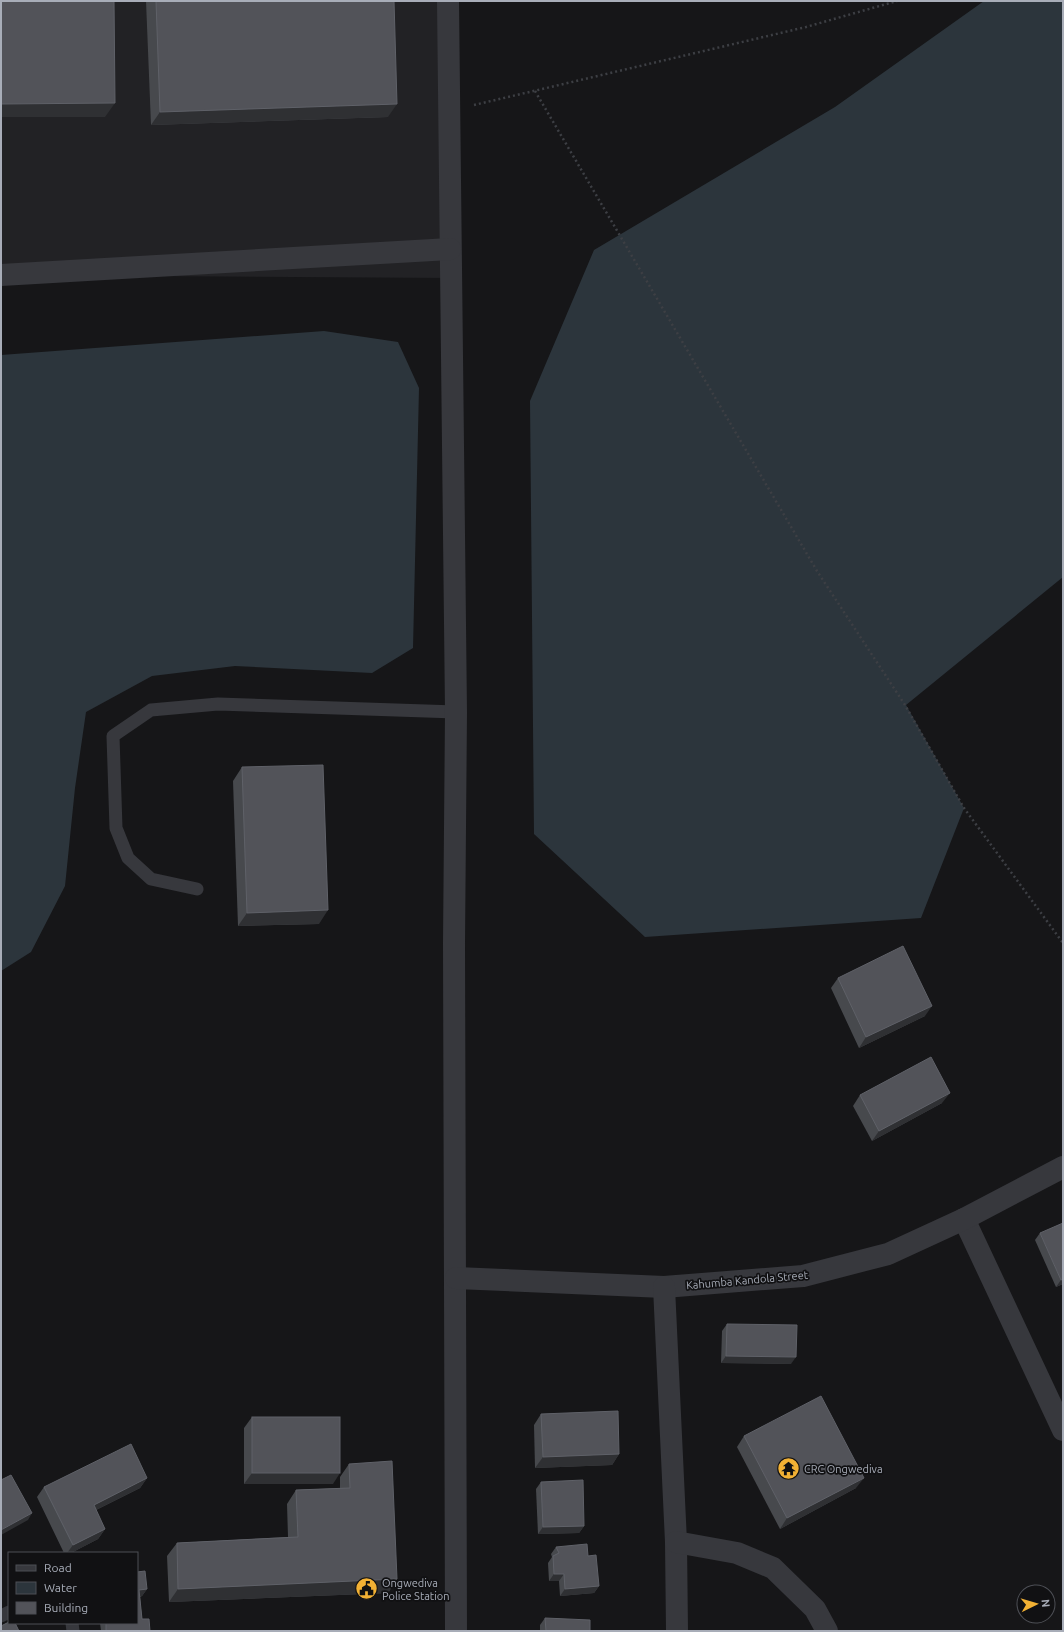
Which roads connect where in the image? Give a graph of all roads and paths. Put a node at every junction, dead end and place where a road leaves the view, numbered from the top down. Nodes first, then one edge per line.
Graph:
1 (448, 1) edge
2 (897, 1) edge
3 (534, 91) junction
4 (449, 111) junction
5 (450, 249) junction
6 (1, 275) edge
7 (456, 712) junction
8 (197, 889) dead end
9 (1063, 943) edge
10 (1063, 1167) edge
11 (964, 1219) junction
12 (456, 1278) junction
13 (664, 1288) junction
14 (1063, 1430) edge
15 (676, 1542) junction
16 (456, 1631) edge
17 (677, 1631) edge
18 (828, 1631) edge

1 - 4 street
2 - 3 path
3 - 4 path
3 - 9 path
4 - 5 street
5 - 6 street
5 - 7 street
7 - 8 lane
7 - 12 street
10 - 11 street, Kahumba Kandola Street
11 - 13 street, Kahumba Kandola Street
11 - 14 street
12 - 13 street, Kahumba Kandola Street
12 - 16 street
13 - 15 street
15 - 17 street
15 - 18 street

